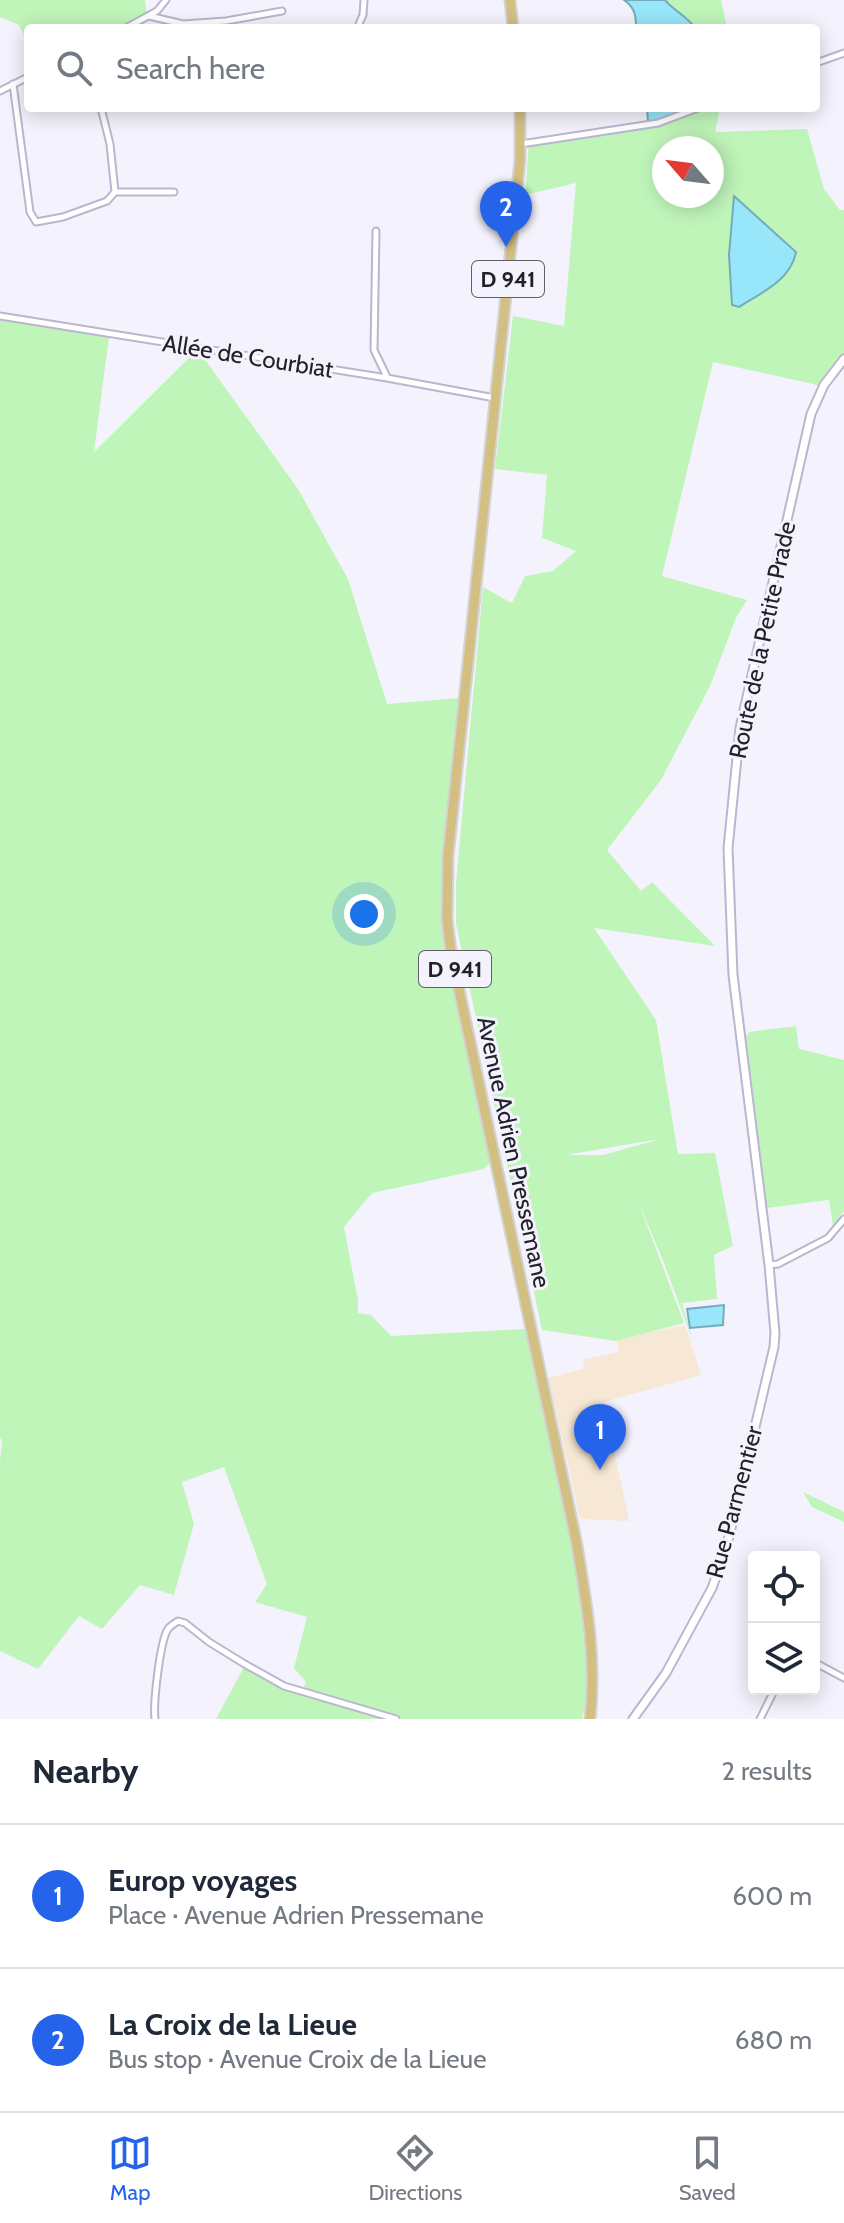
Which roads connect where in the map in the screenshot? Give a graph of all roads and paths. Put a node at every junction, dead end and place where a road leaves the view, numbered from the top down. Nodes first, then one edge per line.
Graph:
1 (166, 0) edge
2 (364, 0) edge
3 (510, 0) edge
4 (282, 11) dead end
5 (149, 16) junction
6 (134, 24) edge
7 (359, 24) dead end
8 (513, 24) edge
9 (844, 53) edge
10 (820, 62) edge
11 (24, 79) edge
12 (13, 84) junction
13 (0, 91) edge
14 (102, 112) edge
15 (520, 112) edge
16 (687, 112) edge
17 (521, 144) junction
18 (115, 192) junction
19 (174, 192) dead end
20 (376, 231) dead end
21 (0, 316) edge
22 (844, 359) edge
23 (387, 378) junction
24 (495, 398) junction
25 (844, 1219) edge
26 (769, 1265) junction
27 (820, 1665) edge
28 (844, 1678) edge
29 (772, 1695) edge
30 (155, 1719) edge
31 (396, 1719) edge
32 (590, 1719) edge
33 (633, 1719) edge
34 (760, 1719) edge

1 - 5 street
2 - 7 street
3 - 8 main road
4 - 5 street
5 - 6 street
9 - 10 street
11 - 12 street
12 - 13 street
12 - 18 street
14 - 18 street
15 - 17 main road, D 941
16 - 17 street
17 - 24 main road, D 941
18 - 19 street
20 - 23 street
21 - 23 street, Allée de Courbiat
22 - 26 street, Route de la Petite Prade
23 - 24 street, Allée de Courbiat
24 - 32 main road, Avenue Adrien Pressemane / D 941
25 - 26 street
26 - 33 street, Rue Parmentier
27 - 28 street
29 - 34 street
30 - 31 street

